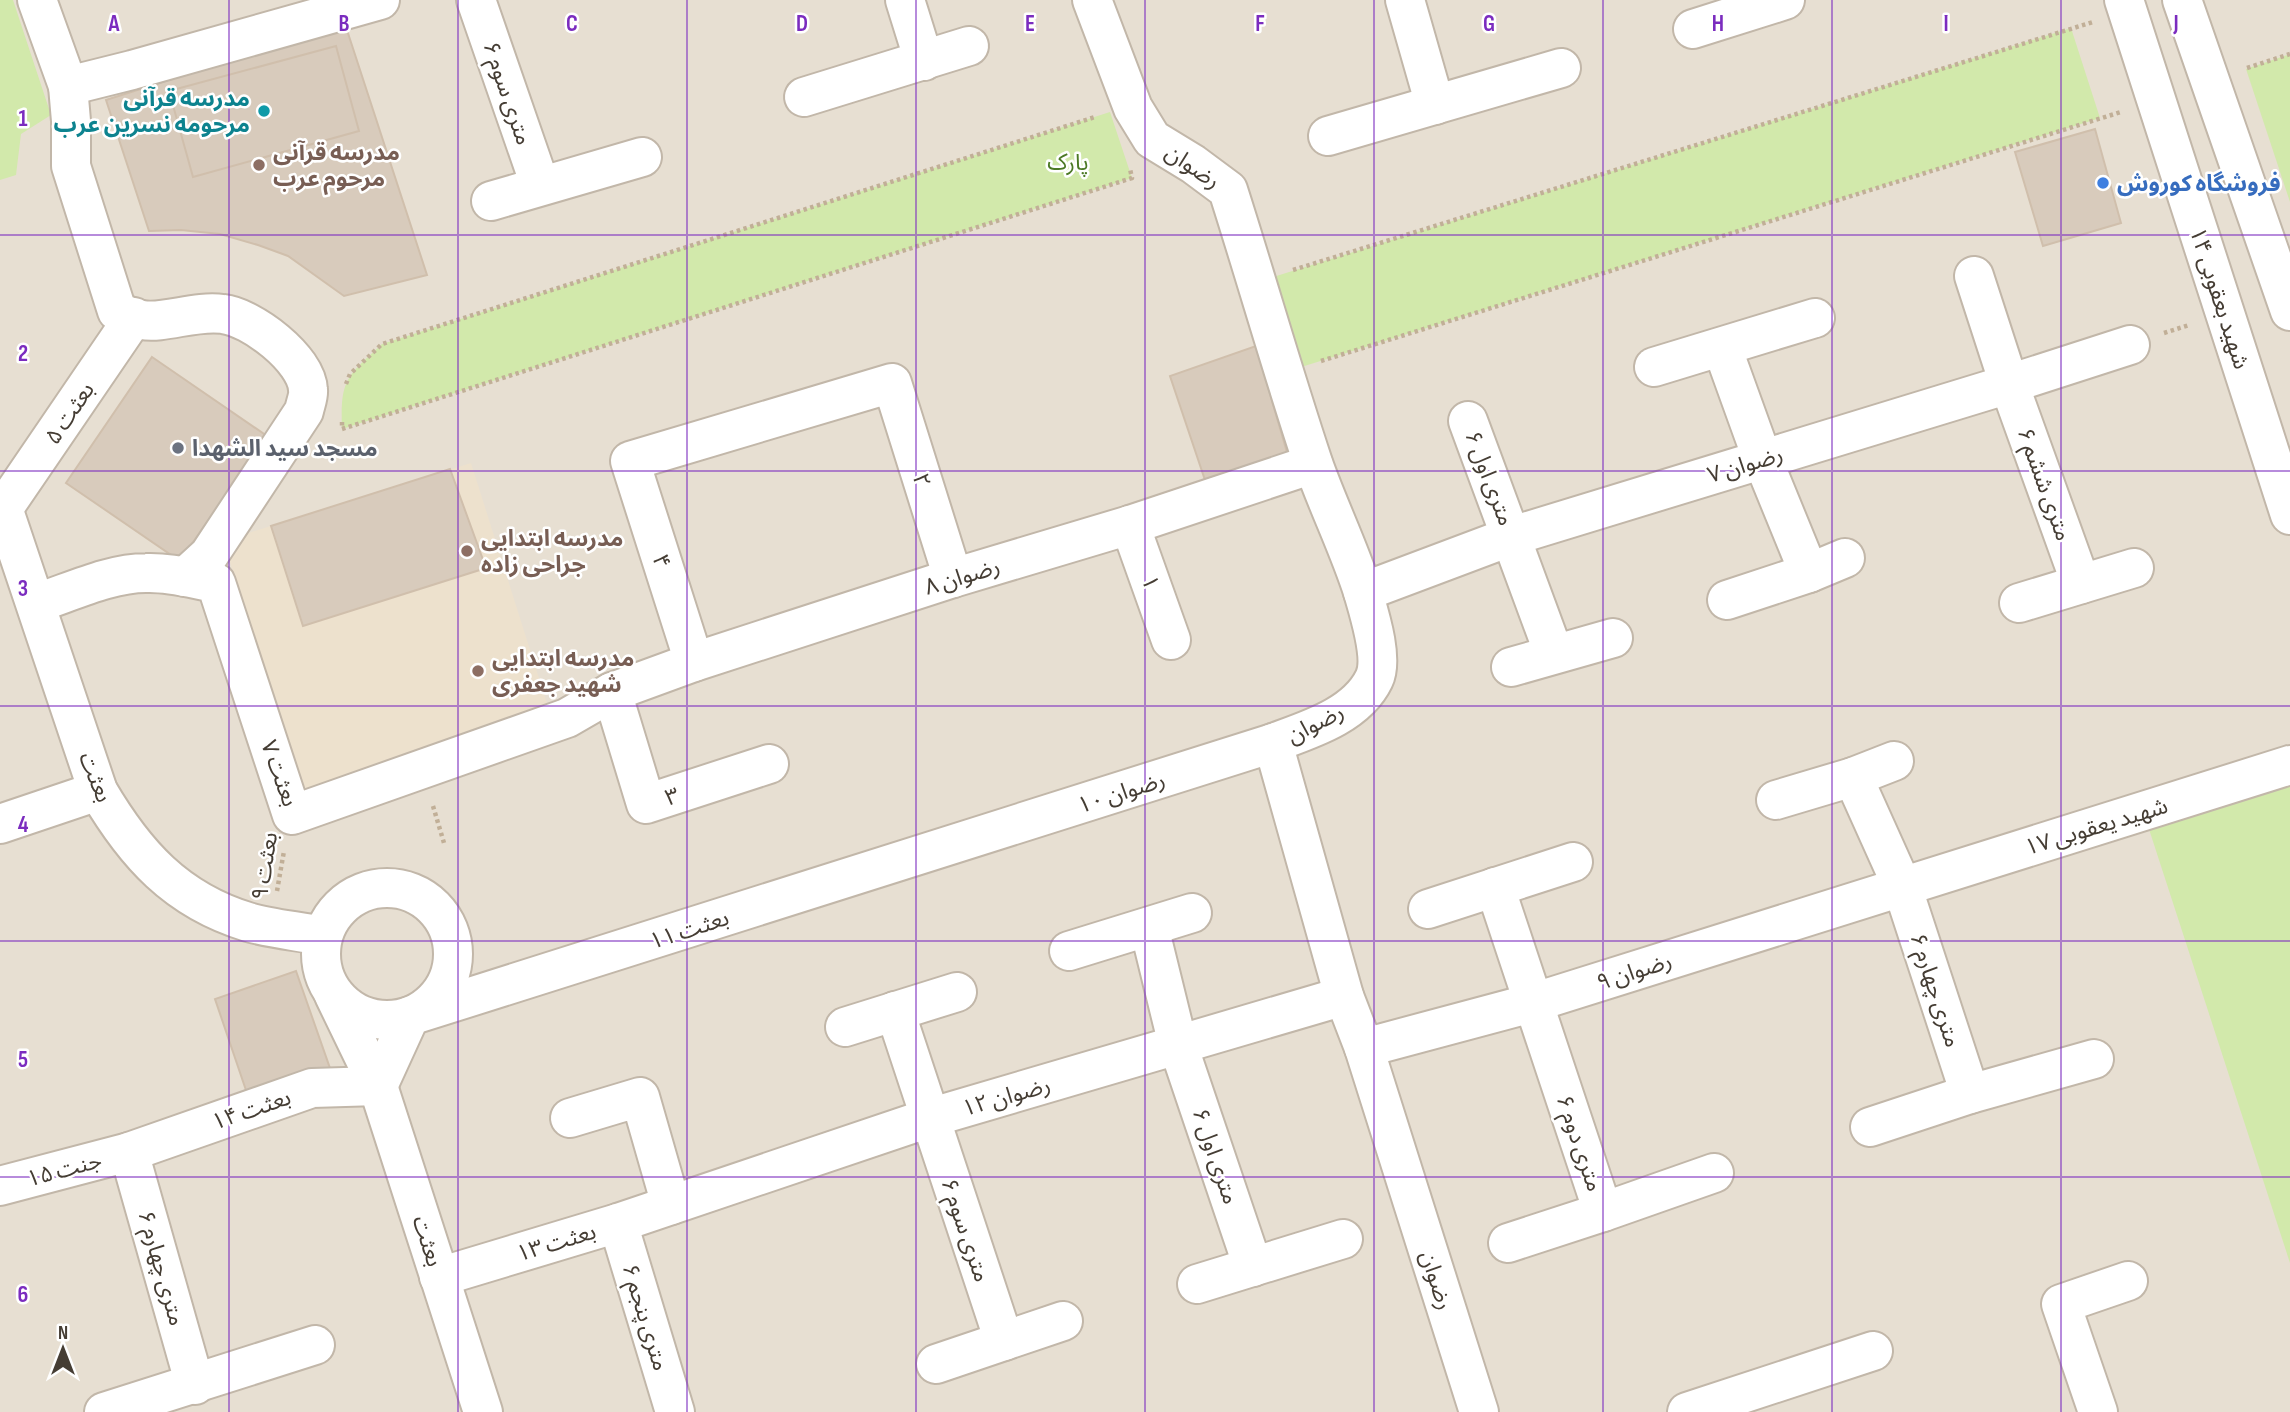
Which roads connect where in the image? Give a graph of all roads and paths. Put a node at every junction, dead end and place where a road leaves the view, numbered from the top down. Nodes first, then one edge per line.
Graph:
1 (37, 0) edge
2 (380, 0) edge
3 (476, 0) edge
4 (905, 0) edge
5 (1092, 0) edge
6 (1405, 0) edge
7 (1785, 0) edge
8 (2182, 0) edge
9 (2126, 6) edge
10 (1693, 29) dead end
11 (969, 46) dead end
12 (2290, 54) edge
13 (924, 61) junction
14 (1561, 68) dead end
15 (2210, 81) junction
16 (68, 86) junction
17 (804, 97) dead end
18 (2156, 102) junction
19 (1435, 105) junction
20 (1133, 108) junction
21 (1328, 136) dead end
22 (642, 157) dead end
23 (1128, 165) dead end
24 (540, 185) junction
25 (491, 201) dead end
26 (1974, 276) dead end
27 (1258, 286) junction
28 (2290, 310) edge
29 (2225, 313) junction
30 (134, 317) junction
31 (1815, 318) dead end
32 (2130, 345) joint
33 (1722, 347) junction
34 (1654, 367) dead end
35 (1287, 379) junction
36 (2009, 384) junction
37 (304, 411) junction
38 (342, 418) dead end
39 (1468, 421) dead end
40 (1762, 458) junction
41 (630, 461) joint
42 (1314, 464) junction
43 (2, 504) edge
44 (2290, 515) edge
45 (1130, 525) junction
46 (1512, 536) junction
47 (9, 549) edge
48 (1845, 558) dead end
49 (2134, 568) dead end
50 (1808, 573) junction
51 (186, 578) junction
52 (953, 578) junction
53 (2081, 584) junction
54 (1363, 592) junction
55 (1727, 600) dead end
56 (37, 603) junction
57 (2019, 603) dead end
58 (1613, 638) dead end
59 (1171, 640) dead end
60 (1554, 654) junction
61 (694, 662) junction
62 (1511, 667) dead end
63 (612, 692) junction
64 (1273, 743) junction
65 (1894, 761) dead end
66 (769, 764) dead end
67 (2290, 765) edge
68 (1853, 777) junction
69 (99, 791) junction
70 (1776, 800) dead end
71 (291, 811) junction
72 (0, 824) edge
73 (968, 840) joint
74 (1573, 862) dead end
75 (1902, 886) junction
76 (1495, 887) junction
77 (1428, 909) dead end
78 (1192, 913) dead end
79 (271, 926) junction
80 (1149, 927) junction
81 (323, 936) junction
82 (1069, 951) dead end
83 (454, 955) junction
84 (531, 979) junction
85 (957, 992) dead end
86 (334, 995) junction
87 (1344, 996) junction
88 (1532, 1003) junction
89 (895, 1011) junction
90 (410, 1016) junction
91 (845, 1027) dead end
92 (1178, 1045) junction
93 (1364, 1048) junction
94 (2094, 1059) dead end
95 (378, 1086) junction
96 (1970, 1094) junction
97 (570, 1118) dead end
98 (929, 1118) junction
99 (1870, 1127) dead end
100 (129, 1152) junction
101 (1714, 1173) dead end
102 (1, 1182) edge
103 (671, 1205) junction
104 (1603, 1212) junction
105 (618, 1223) junction
106 (1343, 1239) dead end
107 (1508, 1242) dead end
108 (1253, 1267) junction
109 (439, 1277) junction
110 (2127, 1281) dead end
111 (1197, 1284) dead end
112 (1063, 1321) dead end
113 (1004, 1341) junction
114 (315, 1345) dead end
115 (1873, 1351) dead end
116 (936, 1364) dead end
117 (195, 1384) junction
118 (1761, 1400) edge
119 (104, 1412) edge
120 (483, 1412) edge
121 (675, 1412) edge
122 (1479, 1412) edge
123 (1687, 1412) edge
124 (2098, 1412) edge

1 - 16 street
2 - 16 street
3 - 24 street, ۶ متری سوم
4 - 13 street
5 - 20 street, رضوان
6 - 19 street
7 - 10 street
8 - 15 street
9 - 18 street, شهید بعقوبی ۱۴
9 - 27 path
11 - 13 street
12 - 15 path
13 - 17 street
14 - 19 street
15 - 28 street
16 - 30 street
18 - 29 street, شهید بعقوبی ۱۴
18 - 35 path
19 - 21 street
20 - 27 street, رضوان
20 - 37 path
22 - 24 street
23 - 38 path
24 - 25 street
26 - 36 street
27 - 35 street, رضوان
29 - 32 path
29 - 44 street, شهید بعقوبی ۱۴
30 - 37 street
30 - 43 street, بعثت ۵
31 - 33 street
32 - 36 street, رضوان ۷
33 - 34 street
33 - 40 street
35 - 42 street, رضوان
36 - 40 street, رضوان ۷
36 - 53 street, ۶ متری ششم
37 - 51 street
39 - 46 street, ۶ متری اول
40 - 46 street, رضوان ۷
40 - 50 street
41 - 52 street, ۲
41 - 61 street, ۴
42 - 45 street, رضوان ۸
42 - 54 street, رضوان
43 - 47 street, بعثت
45 - 52 street, رضوان ۸
45 - 59 street, ۱
46 - 54 street, رضوان ۷
46 - 60 street
47 - 56 street, بعثت
48 - 50 street
49 - 53 street
50 - 55 street
51 - 56 street, بعثت ۷
51 - 71 street, بعثت ۷
52 - 61 street, رضوان ۸
53 - 57 street
54 - 64 street, رضوان
56 - 69 street, بعثت
58 - 60 street
60 - 62 street
61 - 63 street, رضوان ۸
63 - 66 street, ۳
63 - 71 street, بعثت ۷
64 - 73 street, رضوان ۱۰
64 - 87 street, رضوان
65 - 68 street
67 - 75 street, شهید یعقوبی ۱۷
68 - 70 street
68 - 75 street
69 - 72 street
69 - 79 street, بعثت
71 - 79 path, بعثت ۹
73 - 84 street, بعثت ۱۱
74 - 76 street
75 - 88 street, رضوان ۹
75 - 96 street, ۶ متری چهارم
76 - 77 street
76 - 88 street
78 - 80 street
79 - 81 street, بعثت
80 - 82 street
80 - 92 street
81 - 83 street
81 - 86 street
83 - 84 street
83 - 90 street
84 - 90 street, بعثت ۱۱
85 - 89 street
86 - 90 street
86 - 95 street, بعثت
87 - 92 street, رضوان ۱۲
87 - 93 street, رضوان
88 - 93 street, رضوان ۹
88 - 104 street, ۶ متری دوم
89 - 91 street
89 - 98 street
90 - 95 street
92 - 98 street, رضوان ۱۲
92 - 108 street, ۶ متری اول
93 - 122 street, رضوان
94 - 96 street
95 - 100 street, بعثت ۱۴
95 - 109 street, بعثت
96 - 99 street
97 - 103 street
98 - 103 street, رضوان ۱۲
98 - 113 street, ۶ متری سوم
100 - 102 street, جنت ۱۵
100 - 117 street, ۶ متری چهارم
101 - 104 street, ۶ متری دوم
103 - 105 street, بعثت ۱۳
104 - 107 street
105 - 109 street, بعثت ۱۳
105 - 121 street, ۶ متری پنجم
106 - 108 street
108 - 111 street
109 - 120 street, بعثت
110 - 124 street
112 - 113 street
113 - 116 street
114 - 117 street
115 - 118 street
117 - 119 street
118 - 123 street

